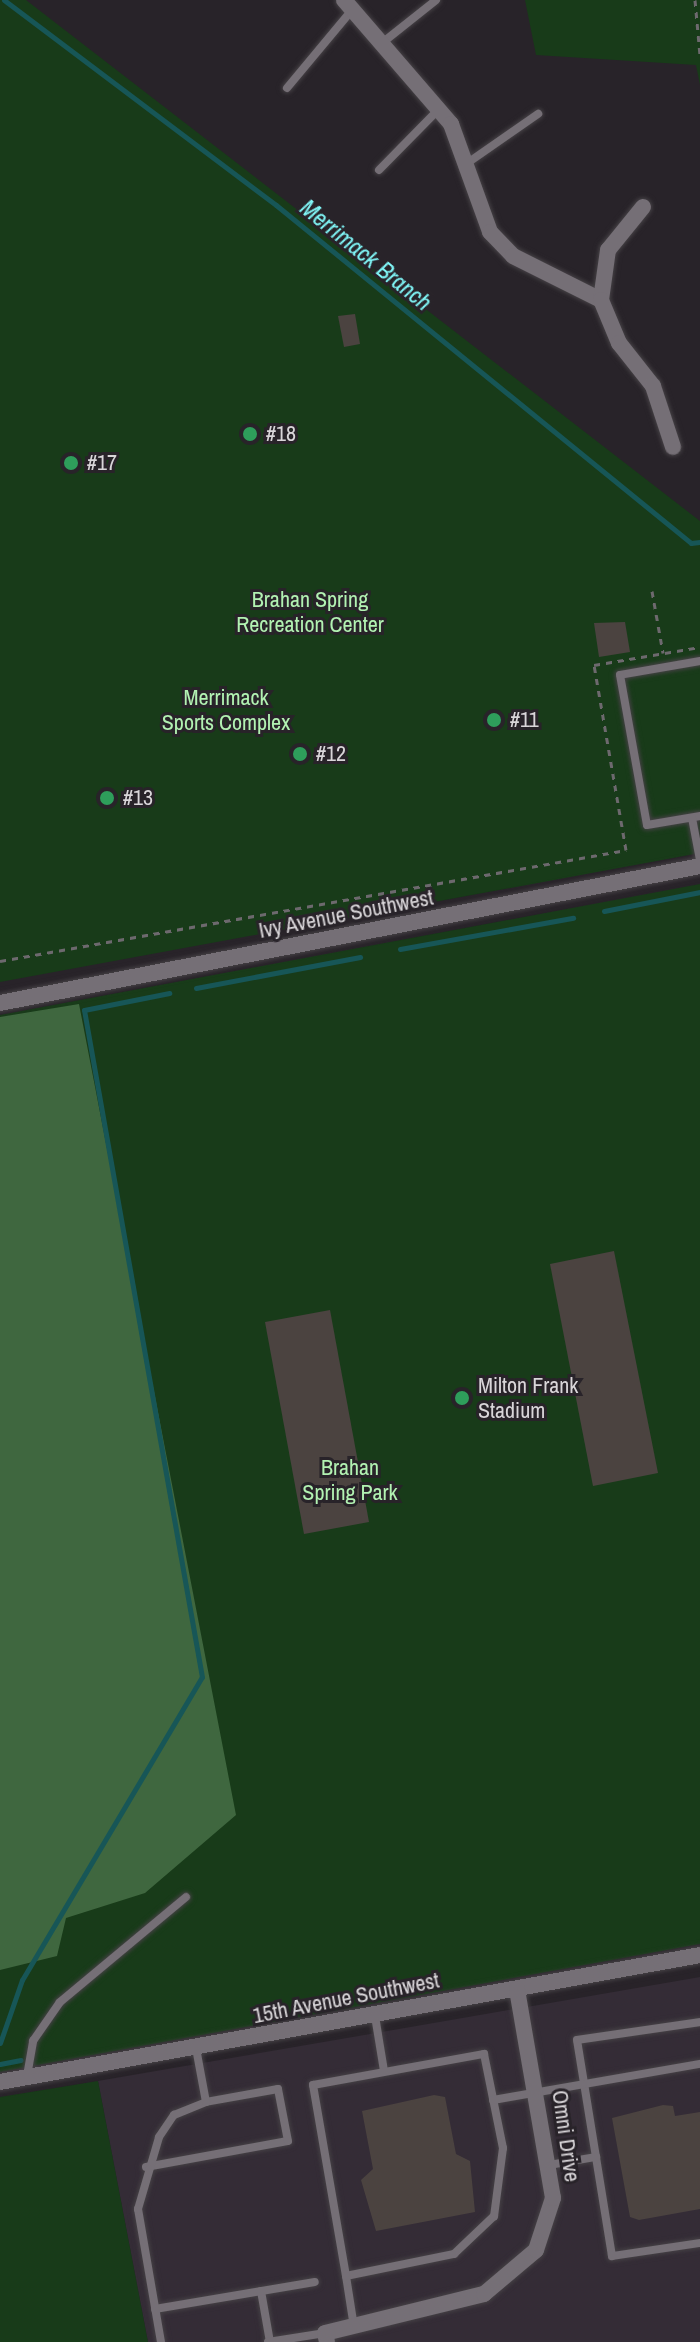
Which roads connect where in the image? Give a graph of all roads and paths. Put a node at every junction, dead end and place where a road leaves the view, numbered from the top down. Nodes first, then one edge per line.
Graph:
1 (436, 0) edge
2 (695, 0) edge
3 (348, 5) edge
4 (382, 43) junction
5 (700, 55) edge
6 (287, 88) dead end
7 (439, 110) junction
8 (538, 114) dead end
9 (466, 164) junction
10 (379, 170) dead end
11 (643, 207) dead end
12 (601, 300) junction
13 (673, 447) dead end
14 (652, 591) dead end
15 (663, 653) dead end
16 (700, 661) edge
17 (696, 817) edge
18 (626, 850) dead end
19 (700, 860) edge
20 (700, 866) edge
21 (0, 961) edge
22 (0, 1003) edge
23 (186, 1897) dead end
24 (700, 1955) edge
25 (517, 1989) junction
26 (375, 2016) junction
27 (700, 2022) edge
28 (196, 2048) junction
29 (700, 2064) edge
30 (384, 2071) junction
31 (27, 2077) junction
32 (0, 2082) edge
33 (584, 2083) junction
34 (538, 2092) junction
35 (493, 2100) junction
36 (206, 2102) junction
37 (596, 2157) junction
38 (549, 2165) junction
39 (146, 2167) junction
40 (700, 2243) edge
41 (346, 2276) junction
42 (315, 2282) dead end
43 (261, 2291) junction
44 (155, 2309) junction
45 (358, 2332) edge
46 (326, 2337) edge
47 (161, 2342) edge
48 (269, 2342) edge

1 - 4 lane
2 - 5 path
3 - 4 street
3 - 6 lane
4 - 7 street
7 - 9 street
7 - 10 lane
8 - 9 lane
9 - 12 street
11 - 12 street
12 - 13 street
14 - 15 path
16 - 17 lane
17 - 19 lane
18 - 21 path
20 - 22 street, Ivy Avenue Southwest
23 - 31 lane
24 - 25 street, 15th Avenue Southwest
25 - 26 street, 15th Avenue Southwest
25 - 34 street, Omni Drive
26 - 28 street, 15th Avenue Southwest
26 - 30 lane
27 - 33 lane
28 - 31 street, 15th Avenue Southwest
28 - 36 lane
29 - 33 lane
30 - 35 lane
30 - 41 lane
31 - 32 street, 15th Avenue Southwest
33 - 34 lane
33 - 37 lane
34 - 35 lane
34 - 38 street, Omni Drive
35 - 41 lane
36 - 39 lane
36 - 39 lane
37 - 38 lane
37 - 40 lane
38 - 45 street, Omni Drive
39 - 44 lane
41 - 45 lane
42 - 43 lane
43 - 44 lane
43 - 48 lane
44 - 47 lane
45 - 46 street, Omni Drive
46 - 48 lane

